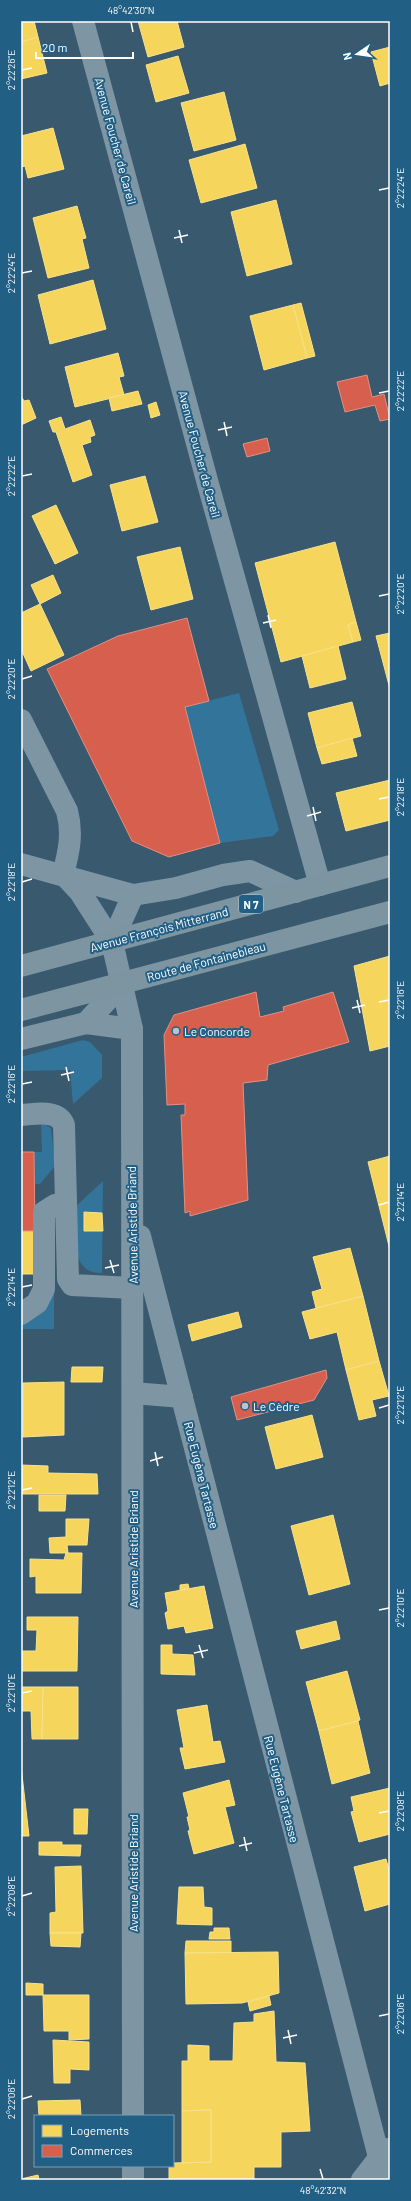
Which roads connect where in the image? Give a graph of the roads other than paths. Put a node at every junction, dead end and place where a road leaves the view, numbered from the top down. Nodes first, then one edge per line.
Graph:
1 (83, 21) edge
2 (21, 720) edge
3 (21, 864) edge
4 (390, 866) edge
5 (63, 874) junction
6 (320, 885) junction
7 (296, 892) junction
8 (133, 895) junction
9 (390, 912) edge
10 (112, 942) junction
11 (21, 966) edge
12 (122, 984) junction
13 (21, 1010) edge
14 (86, 1023) junction
15 (132, 1029) junction
16 (21, 1039) edge
17 (21, 1115) edge
18 (66, 1204) junction
19 (131, 1205) junction
20 (134, 1288) junction
21 (21, 1314) edge
22 (133, 1393) junction
23 (182, 1397) junction
24 (133, 2115) edge
25 (385, 2150) edge
26 (133, 2167) edge
27 (133, 2180) edge
28 (362, 2180) edge
29 (385, 2180) edge

1 - 6 street, Avenue Foucher de Careil
2 - 5 street
3 - 5 street
4 - 6 main road, Avenue François Mitterrand / N 7
5 - 8 street
5 - 10 street, Avenue Aristide Briand
6 - 7 main road, Avenue François Mitterrand / N 7
7 - 8 street
7 - 10 main road, Avenue François Mitterrand / N 7
8 - 10 street
9 - 12 main road, Route de Fontainebleau
10 - 11 main road, Avenue François Mitterrand / N 7
10 - 12 street, Avenue Aristide Briand
12 - 13 main road, Route de Fontainebleau
12 - 14 street
12 - 15 street, Avenue Aristide Briand
14 - 15 street
14 - 16 street
15 - 19 street, Avenue Aristide Briand
17 - 18 street
18 - 20 street
18 - 21 street
19 - 20 street, Avenue Aristide Briand
19 - 23 street, Rue Eugène Tartasse
20 - 22 street, Avenue Aristide Briand
22 - 23 street
22 - 24 street, Avenue Aristide Briand
23 - 25 street, Rue Eugène Tartasse
25 - 28 street
25 - 29 street, Rue Eugène Tartasse
26 - 27 street

